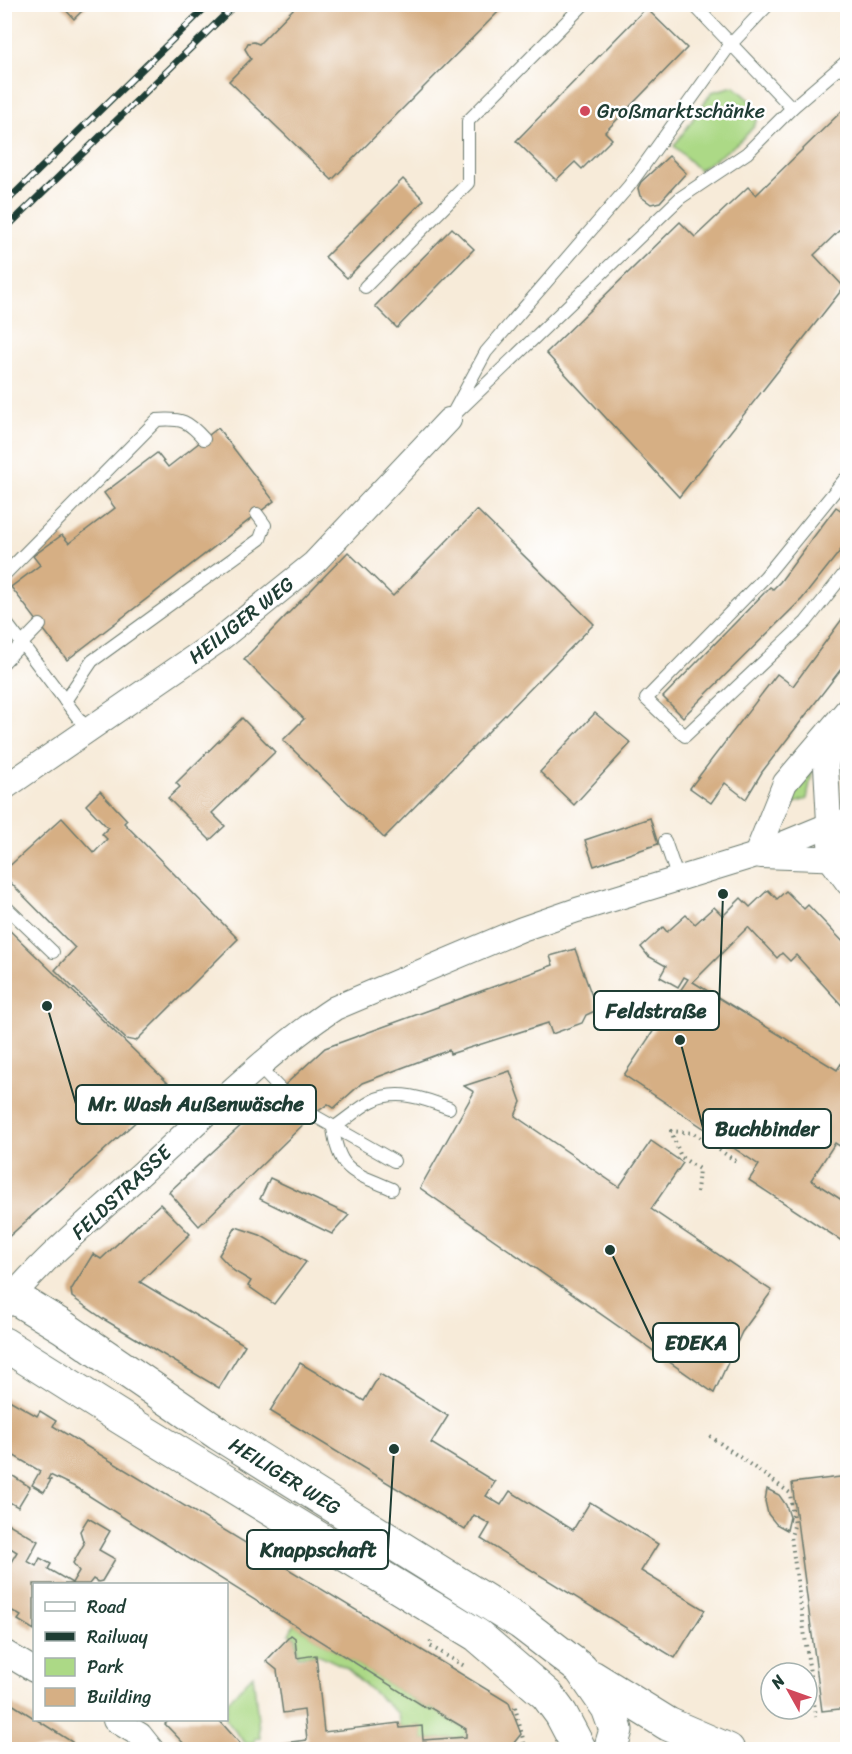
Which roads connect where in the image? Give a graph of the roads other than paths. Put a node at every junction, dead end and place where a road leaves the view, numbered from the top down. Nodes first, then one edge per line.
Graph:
1 (584, 4) edge
2 (693, 4) edge
3 (769, 4) edge
4 (730, 45) junction
5 (848, 60) edge
6 (792, 108) junction
7 (365, 288) dead end
8 (450, 420) junction
9 (204, 439) dead end
10 (848, 483) edge
11 (257, 514) dead end
12 (848, 569) edge
13 (4, 575) edge
14 (4, 620) edge
15 (40, 625) dead end
16 (23, 644) junction
17 (4, 663) edge
18 (65, 701) junction
19 (841, 718) edge
20 (88, 731) junction
21 (4, 788) edge
22 (839, 823) edge
23 (666, 841) dead end
24 (756, 855) junction
25 (839, 860) edge
26 (678, 879) junction
27 (848, 883) edge
28 (4, 905) edge
29 (53, 952) dead end
30 (260, 1068) junction
31 (280, 1089) dead end
32 (449, 1108) dead end
33 (314, 1115) dead end
34 (333, 1128) junction
35 (394, 1161) dead end
36 (392, 1189) dead end
37 (7, 1298) edge
38 (4, 1344) edge
39 (4, 1652) edge
40 (33, 1669) edge
41 (581, 1670) junction
42 (118, 1721) edge
43 (152, 1749) edge
44 (580, 1749) edge
45 (610, 1749) edge
46 (728, 1749) edge

1 - 7 lane
2 - 4 lane
3 - 4 lane
4 - 6 lane
4 - 8 lane
5 - 6 lane
6 - 8 lane
8 - 20 street, HEILIGER WEG
9 - 13 lane
10 - 12 lane
11 - 18 lane
14 - 16 lane
15 - 16 lane
16 - 17 lane
16 - 18 lane
18 - 20 lane
19 - 22 street
19 - 24 street
20 - 21 street, HEILIGER WEG
22 - 24 street, FELDSTRASSE
22 - 25 street
23 - 26 lane
24 - 25 street
24 - 26 street, FELDSTRASSE
25 - 27 street
26 - 30 street, FELDSTRASSE
28 - 29 lane
30 - 31 lane
30 - 37 street, FELDSTRASSE
32 - 34 lane
33 - 34 lane
34 - 35 lane
34 - 36 lane
37 - 41 main road, HEILIGER WEG
38 - 44 main road, HEILIGER WEG
39 - 40 street
41 - 45 main road, HEILIGER WEG
41 - 46 main road
42 - 43 street

